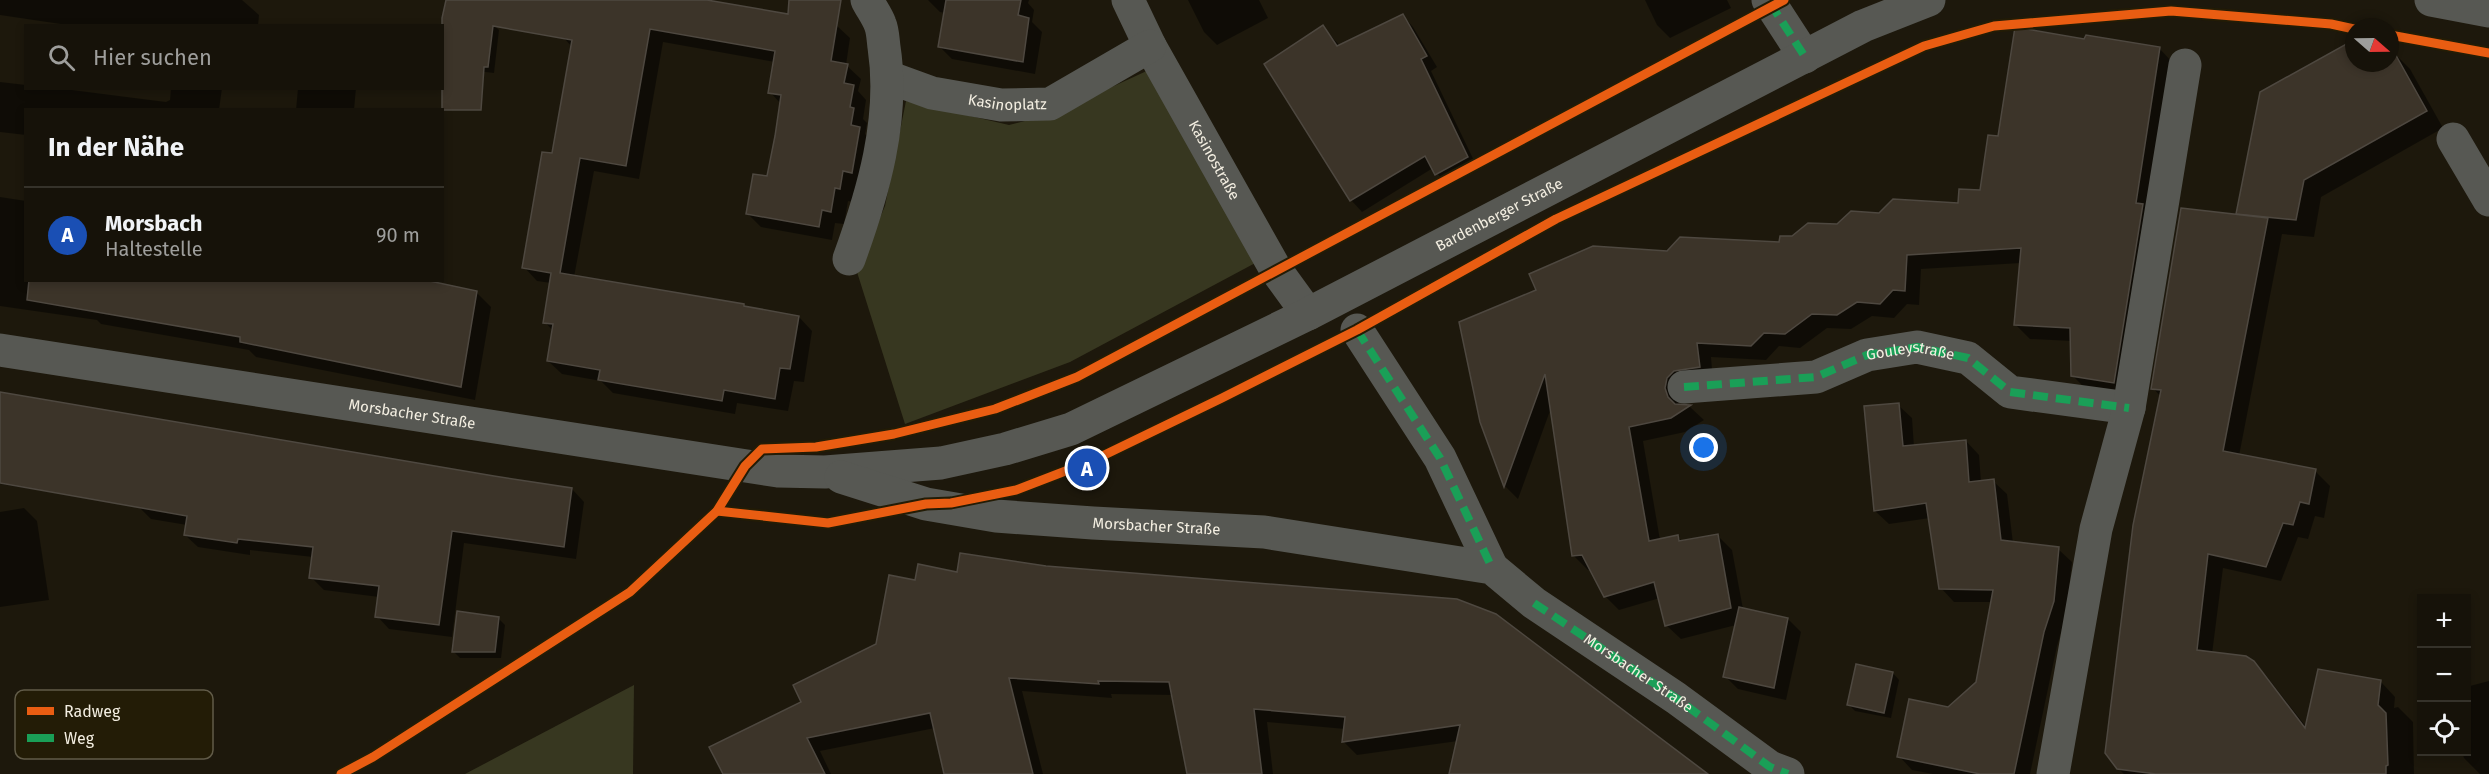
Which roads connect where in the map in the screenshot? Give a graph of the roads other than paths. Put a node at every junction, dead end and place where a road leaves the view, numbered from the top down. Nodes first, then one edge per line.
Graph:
1 (867, 0) edge
2 (1128, 0) edge
3 (1768, 0) edge
4 (1929, 0) edge
5 (2431, 0) edge
6 (2489, 11) edge
7 (1150, 46) junction
8 (1805, 57) junction
9 (2185, 65) dead end
10 (888, 77) junction
11 (2453, 139) dead end
12 (2489, 200) edge
13 (849, 259) dead end
14 (1308, 314) junction
15 (1357, 330) dead end
16 (0, 350) edge
17 (1684, 387) dead end
18 (2129, 408) junction
19 (1071, 429) joint
20 (825, 472) junction
21 (1492, 568) junction
22 (1788, 774) edge
23 (2053, 774) edge

1 - 10 street
2 - 7 street, Kasinostraße
3 - 8 street
4 - 8 street, Bardenberger Straße
5 - 6 street
7 - 10 street, Kasinoplatz
7 - 14 street, Kasinostraße
8 - 14 street, Bardenberger Straße
9 - 18 street
10 - 13 street
11 - 12 street
14 - 19 street, Bardenberger Straße
15 - 21 street, Morsbacher Straße
16 - 20 street, Morsbacher Straße
17 - 18 street, Gouleystraße
18 - 23 street
19 - 20 street, Morsbacher Straße
20 - 21 street, Morsbacher Straße
21 - 22 street, Morsbacher Straße

